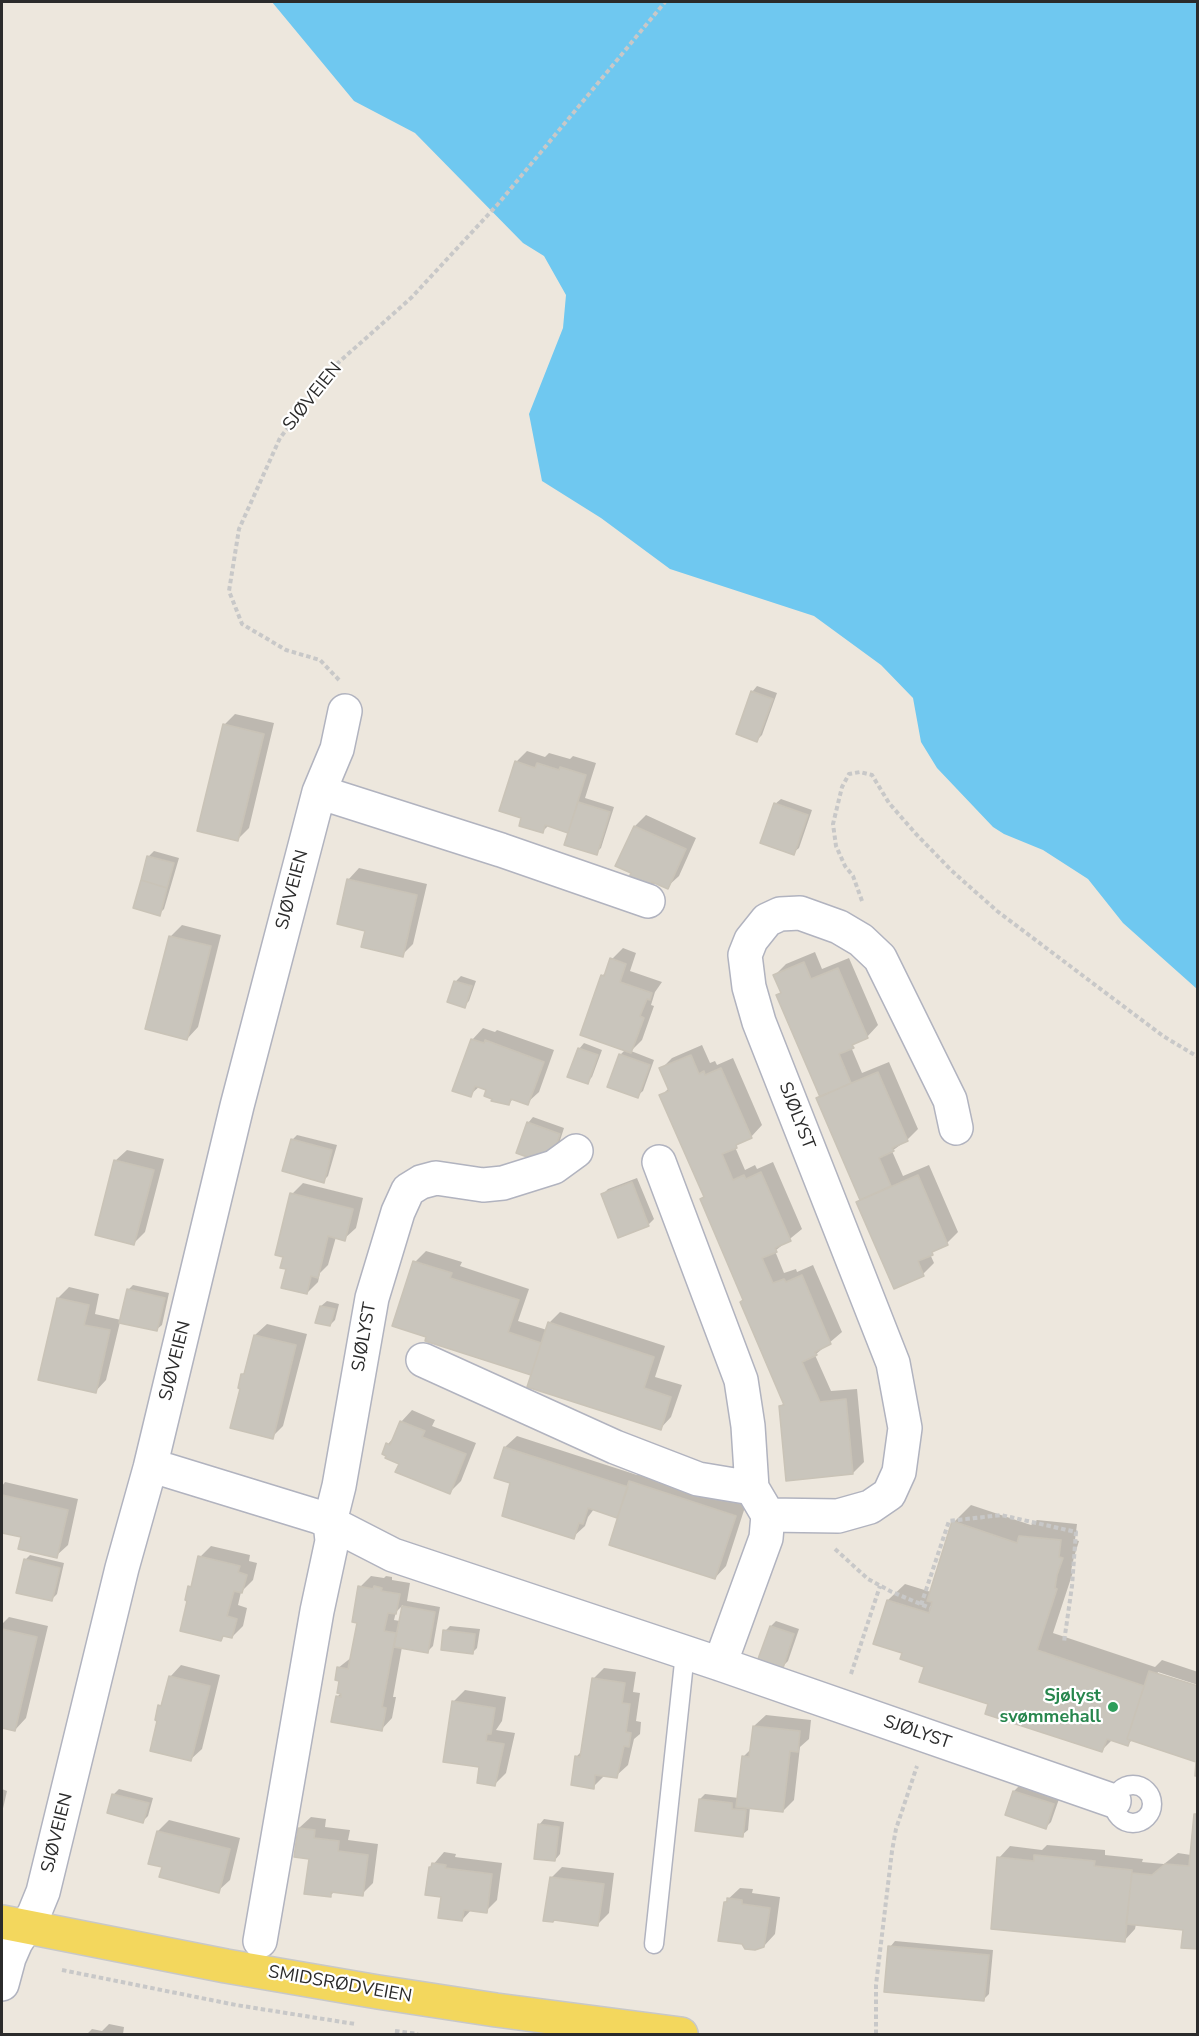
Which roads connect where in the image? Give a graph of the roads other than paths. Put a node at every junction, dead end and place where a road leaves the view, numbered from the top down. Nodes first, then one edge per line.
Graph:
1 (345, 711) road end
2 (319, 792) junction
3 (648, 901) dead end
4 (956, 1128) dead end
5 (576, 1151) dead end
6 (659, 1162) dead end
7 (423, 1360) dead end
8 (150, 1468) junction
9 (760, 1502) junction
10 (330, 1522) junction
11 (685, 1653) junction
12 (720, 1664) junction
13 (299, 1714) joint
14 (1114, 1801) dead end
15 (13, 1925) edge
16 (260, 1941) dead end
17 (654, 1944) dead end
18 (2, 1984) edge
19 (681, 2034) edge

1 - 2 street, SJØVEIEN
2 - 3 street
2 - 8 street, SJØVEIEN
4 - 9 street, SJØLYST
5 - 10 street, SJØLYST
6 - 9 street
7 - 9 street, SJØLYST
8 - 10 street, SJØLYST
8 - 15 street, SJØVEIEN
9 - 12 street
10 - 11 street, SJØLYST
10 - 13 street, SJØLYST
11 - 12 street, SJØLYST
11 - 17 lane
12 - 14 street, SJØLYST
13 - 16 street, SMIDSRØDVEIEN
15 - 18 street, SJØVEIEN
15 - 19 main road, SMIDSRØDVEIEN

